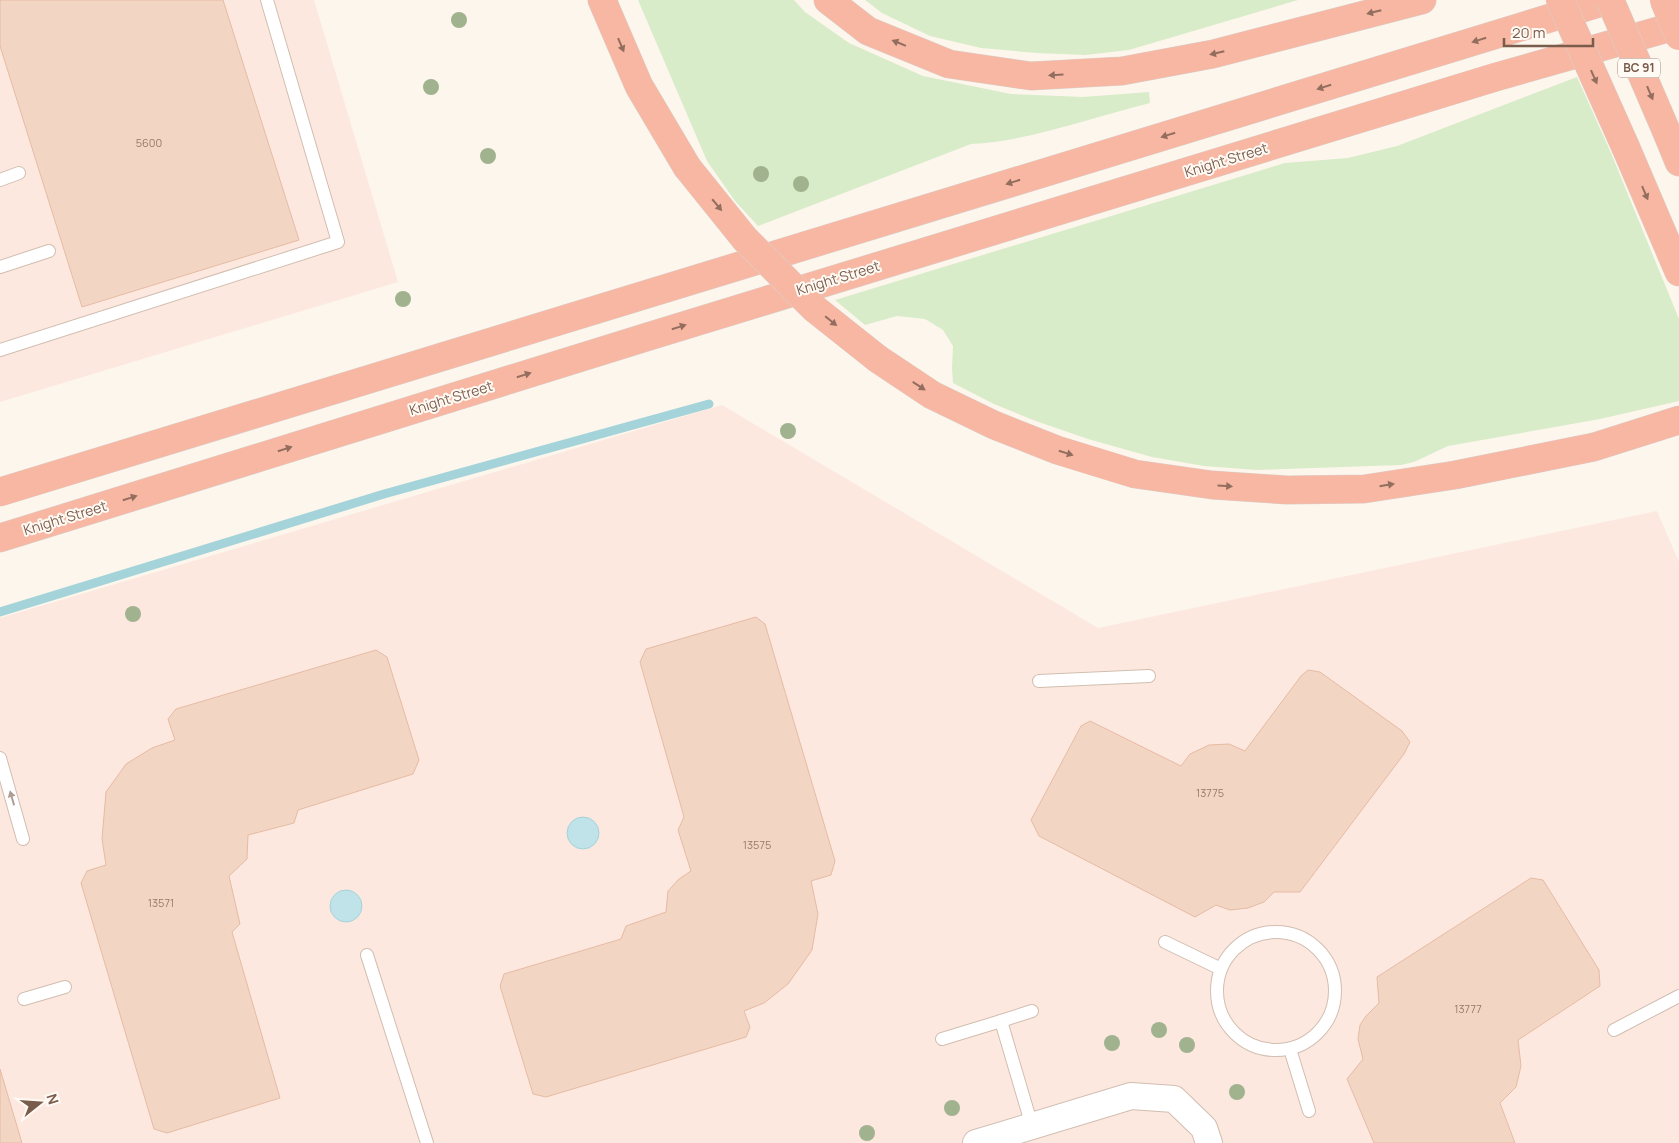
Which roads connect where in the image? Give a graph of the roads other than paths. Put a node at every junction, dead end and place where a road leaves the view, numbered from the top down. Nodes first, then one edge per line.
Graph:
1 (267, 0) edge
2 (602, 0) edge
3 (828, 0) edge
4 (1422, 0) edge
5 (1560, 0) edge
6 (1610, 0) edge
7 (1664, 0) edge
8 (1679, 25) edge
9 (1679, 36) edge
10 (1679, 162) edge
11 (19, 173) dead end
12 (0, 180) edge
13 (49, 252) dead end
14 (0, 267) edge
15 (1679, 272) edge
16 (0, 350) edge
17 (1679, 420) edge
18 (0, 492) edge
19 (0, 538) edge
20 (1148, 676) dead end
21 (1039, 681) dead end
22 (0, 758) edge
23 (23, 839) dead end
24 (1165, 942) dead end
25 (367, 955) dead end
26 (1221, 969) junction
27 (66, 987) dead end
28 (1679, 996) edge
29 (24, 999) dead end
30 (1032, 1011) dead end
31 (1001, 1021) junction
32 (1614, 1030) dead end
33 (942, 1039) dead end
34 (1290, 1049) junction
35 (1309, 1111) dead end
36 (1032, 1126) junction
37 (427, 1143) edge
38 (976, 1143) edge
39 (1209, 1143) edge

1 - 16 lane
2 -> 17 highway, bridge
4 -> 3 highway
5 -> 15 highway, bridge
6 -> 10 highway, BC 91, bridge
6 -> 18 highway
7 - 9 highway, bridge
19 -> 8 highway, Knight Street
11 - 12 lane
13 - 14 lane
20 - 21 lane
23 -> 22 lane
24 - 26 lane
25 - 37 lane
26 - 34 lane
26 - 34 lane
27 - 29 lane
28 - 32 lane
30 - 31 lane
31 - 33 lane
31 - 36 lane
34 - 35 lane
36 - 38 street
36 - 39 street

